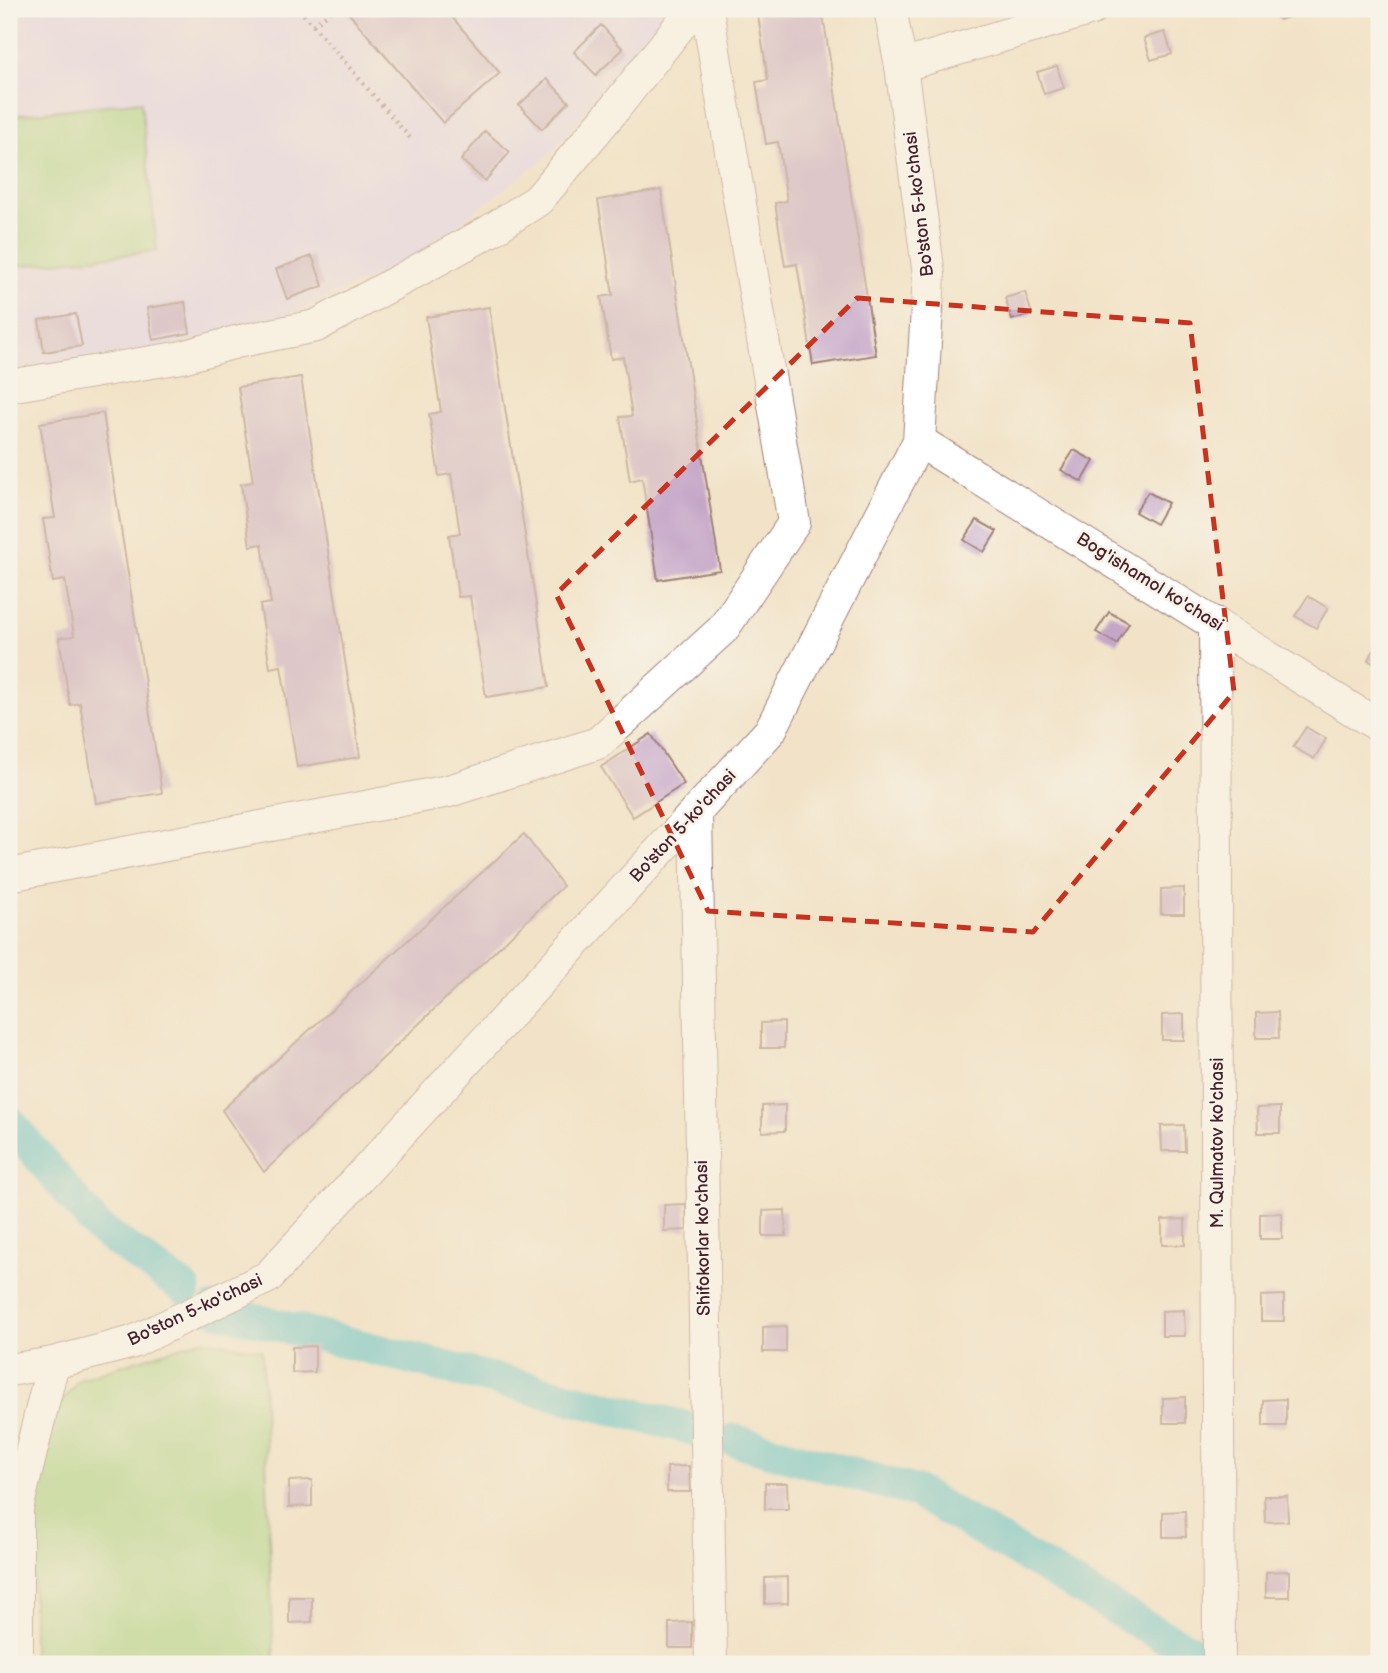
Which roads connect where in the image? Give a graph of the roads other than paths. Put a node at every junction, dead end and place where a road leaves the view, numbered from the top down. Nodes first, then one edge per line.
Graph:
1 (693, 9) edge
2 (707, 9) edge
3 (890, 9) edge
4 (1092, 9) edge
5 (901, 66) junction
6 (9, 386) edge
7 (919, 441) junction
8 (1215, 623) junction
9 (1379, 726) edge
10 (696, 812) junction
11 (9, 875) edge
12 (53, 1363) junction
13 (9, 1370) edge
14 (17, 1664) edge
15 (711, 1664) edge
16 (1219, 1664) edge

1 - 6 street
2 - 11 street
3 - 5 street, Bo'ston 5-ko'chasi
4 - 5 street
5 - 7 street, Bo'ston 5-ko'chasi
7 - 8 street, Bog'ishamol ko'chasi
7 - 10 street, Bo'ston 5-ko'chasi
8 - 9 street, Bog'ishamol ko'chasi
8 - 16 street, M. Qulmatov ko'chasi
10 - 12 street, Bo'ston 5-ko'chasi
10 - 15 street, Shifokorlar ko'chasi
12 - 13 street, Bo'ston 5-ko'chasi
12 - 14 street

